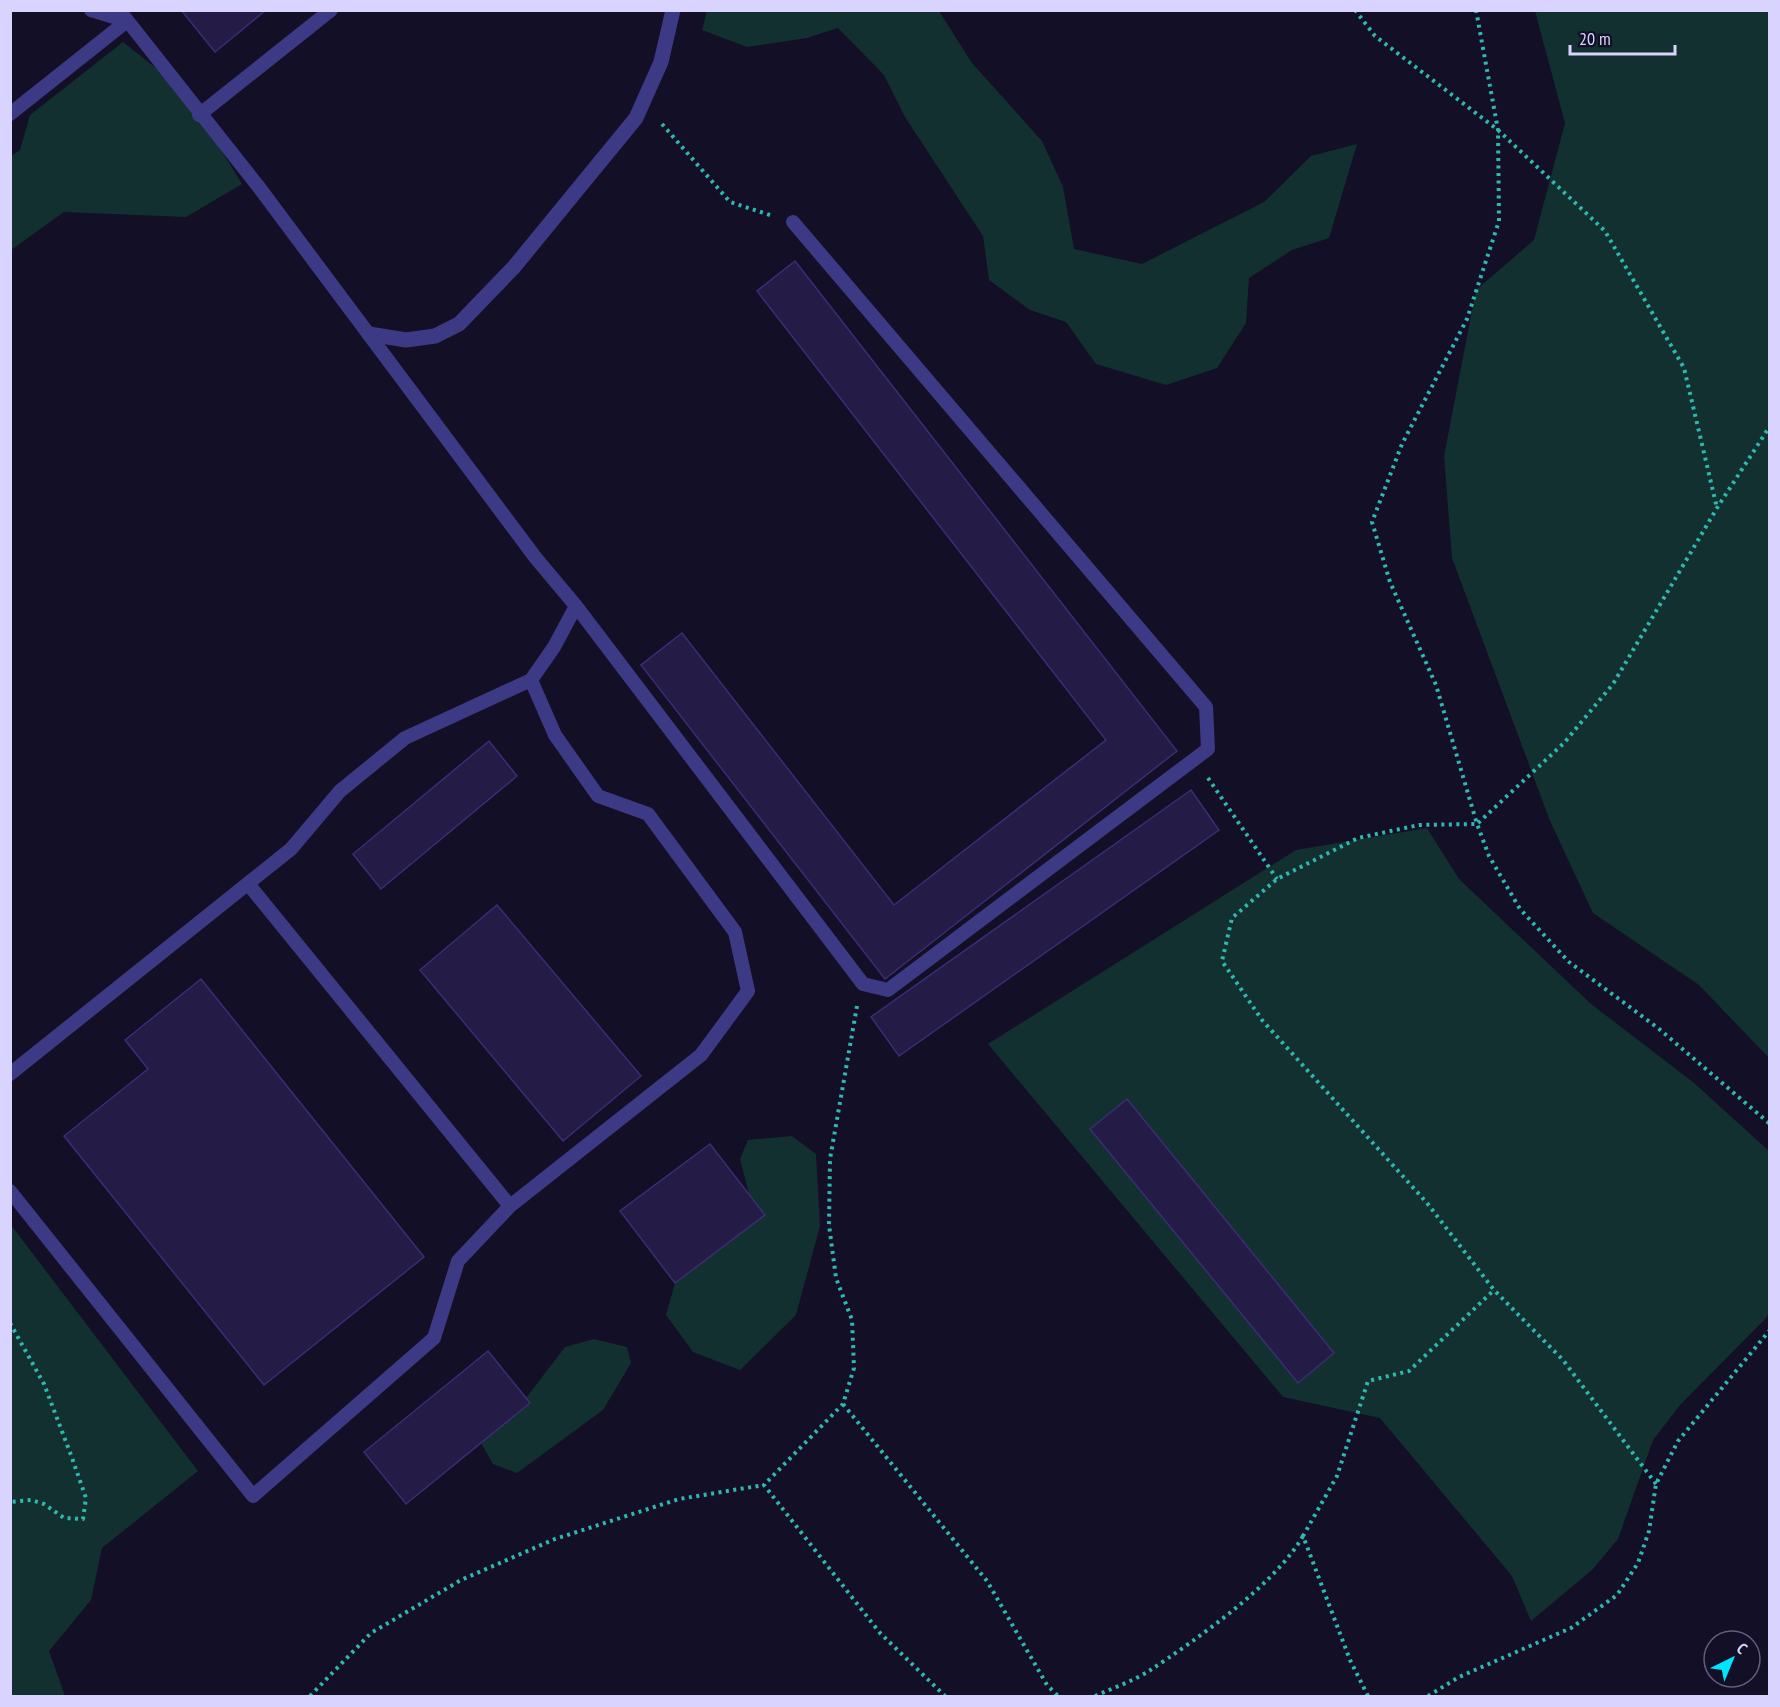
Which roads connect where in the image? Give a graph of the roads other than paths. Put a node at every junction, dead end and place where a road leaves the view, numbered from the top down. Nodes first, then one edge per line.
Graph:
1 (91, 10) edge
2 (330, 10) edge
3 (673, 10) edge
4 (123, 16) edge
5 (10, 114) edge
6 (199, 114) junction
7 (793, 222) road end
8 (369, 334) junction
9 (576, 606) junction
10 (531, 680) junction
11 (249, 885) junction
12 (10, 1074) edge
13 (10, 1191) edge
14 (510, 1206) junction

1 - 4 lane
2 - 6 lane
3 - 8 street
4 - 5 lane
4 - 6 lane
6 - 8 lane
7 - 9 lane
8 - 9 lane
9 - 10 lane
10 - 11 lane
10 - 14 lane
11 - 12 lane
11 - 14 lane
13 - 14 lane

